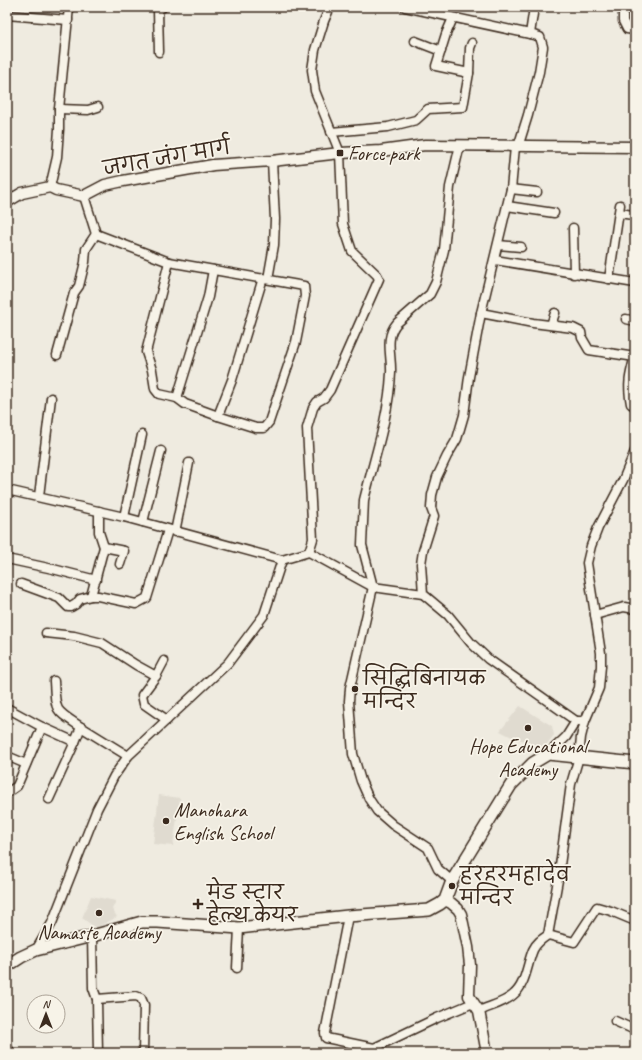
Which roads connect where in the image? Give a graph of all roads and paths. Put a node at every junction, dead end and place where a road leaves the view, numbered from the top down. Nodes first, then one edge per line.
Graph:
1 (69, 7) edge
2 (163, 7) edge
3 (330, 7) edge
4 (405, 7) edge
5 (534, 7) edge
6 (623, 7) edge
7 (7, 15) edge
8 (453, 18) junction
9 (68, 20) junction
10 (635, 30) edge
11 (530, 34) junction
12 (415, 41) dead end
13 (472, 43) dead end
14 (441, 51) junction
15 (159, 52) dead end
16 (469, 73) junction
17 (98, 107) dead end
18 (59, 109) junction
19 (332, 132) junction
20 (460, 145) junction
21 (516, 147) junction
22 (635, 148) edge
23 (340, 154) junction
24 (272, 161) junction
25 (50, 187) junction
26 (511, 189) junction
27 (537, 192) dead end
28 (84, 196) junction
29 (7, 202) edge
30 (507, 206) junction
31 (554, 213) dead end
32 (633, 214) dead end
33 (573, 228) dead end
34 (96, 234) junction
35 (498, 244) junction
36 (521, 247) dead end
37 (495, 260) junction
38 (169, 262) junction
39 (213, 270) junction
40 (574, 274) junction
41 (266, 279) junction
42 (609, 279) junction
43 (635, 283) edge
44 (481, 313) junction
45 (555, 313) dead end
46 (626, 319) dead end
47 (635, 321) edge
48 (551, 325) junction
49 (57, 355) dead end
50 (635, 356) edge
51 (51, 398) dead end
52 (177, 398) junction
53 (635, 406) edge
54 (218, 416) junction
55 (142, 435) dead end
56 (161, 451) dead end
57 (635, 451) edge
58 (189, 463) dead end
59 (7, 490) edge
60 (39, 496) junction
61 (99, 511) junction
62 (124, 517) junction
63 (143, 522) junction
64 (172, 531) junction
65 (104, 547) junction
66 (309, 552) junction
67 (7, 559) edge
68 (282, 560) junction
69 (120, 564) dead end
70 (96, 580) junction
71 (21, 584) dead end
72 (373, 587) junction
73 (423, 594) junction
74 (91, 596) junction
75 (635, 609) edge
76 (595, 615) junction
77 (46, 633) dead end
78 (164, 661) dead end
79 (156, 676) junction
80 (54, 681) dead end
81 (7, 708) edge
82 (167, 720) junction
83 (576, 721) junction
84 (585, 721) junction
85 (42, 727) junction
86 (81, 727) junction
87 (75, 742) junction
88 (548, 754) junction
89 (7, 756) edge
90 (128, 756) junction
91 (579, 757) junction
92 (635, 763) edge
93 (26, 764) junction
94 (7, 793) edge
95 (49, 799) dead end
96 (452, 881) junction
97 (445, 900) junction
98 (348, 916) junction
99 (635, 921) edge
100 (239, 928) junction
101 (548, 935) junction
102 (92, 936) junction
103 (36, 950) junction
104 (7, 966) edge
105 (237, 968) dead end
106 (97, 998) junction
107 (476, 1007) junction
108 (615, 1021) dead end
109 (635, 1030) edge
110 (7, 1047) edge
111 (373, 1051) edge
112 (11, 1053) edge
113 (98, 1053) edge
114 (143, 1053) edge
115 (487, 1053) edge

1 - 9 street
2 - 15 street
3 - 19 street
4 - 8 street
5 - 11 street
6 - 10 street
7 - 9 street
8 - 11 street
8 - 14 street
9 - 18 street
11 - 21 street
12 - 14 street
13 - 16 street
14 - 16 street
16 - 19 street
17 - 18 street
18 - 25 street
19 - 23 street
20 - 21 street, जगत जंग मार्ग
20 - 23 street, जगत जंग मार्ग
20 - 72 street
21 - 22 street, जगत जंग मार्ग
21 - 26 street
23 - 24 street, जगत जंग मार्ग
23 - 66 street
24 - 28 street, जगत जंग मार्ग
24 - 41 street
25 - 28 street, जगत जंग मार्ग
25 - 29 street, जगत जंग मार्ग
26 - 27 street
26 - 30 street
28 - 34 street
30 - 31 street
30 - 35 street
32 - 42 street
33 - 40 street
34 - 38 street
34 - 49 street
35 - 36 street
35 - 37 street
37 - 40 street
37 - 44 street
38 - 39 street
38 - 52 street
39 - 41 street
39 - 52 street
40 - 42 street
41 - 54 street
41 - 54 street
42 - 43 street
44 - 48 street
44 - 73 street
45 - 48 street
46 - 47 street
48 - 50 street
50 - 53 street
51 - 60 street
52 - 54 street
55 - 62 street
56 - 63 street
57 - 76 street
58 - 64 street
59 - 60 street
60 - 61 street
61 - 62 street
61 - 65 street
62 - 63 street
63 - 64 street
64 - 68 street
64 - 74 street
65 - 69 street
65 - 70 street
66 - 68 street
66 - 72 street
67 - 70 street
68 - 82 street
70 - 74 street
71 - 74 street
72 - 73 street
72 - 96 street
73 - 83 street
75 - 76 street
76 - 84 street
77 - 79 street
78 - 79 street
79 - 82 street
80 - 86 street
81 - 85 street
82 - 90 street
83 - 84 street
83 - 88 street
84 - 91 street
85 - 87 street
85 - 93 street
86 - 87 street
86 - 90 street
87 - 95 street
88 - 91 main road
88 - 96 main road
89 - 93 street
90 - 103 street
91 - 92 main road
91 - 101 street
93 - 94 street
96 - 97 main road
97 - 98 main road
97 - 107 street
98 - 100 main road
98 - 111 street
99 - 101 street
100 - 102 main road
100 - 105 street
101 - 107 street
102 - 103 main road
102 - 106 street
103 - 104 main road
106 - 113 street
106 - 114 street
107 - 111 street
107 - 115 street
108 - 109 street
110 - 112 street

